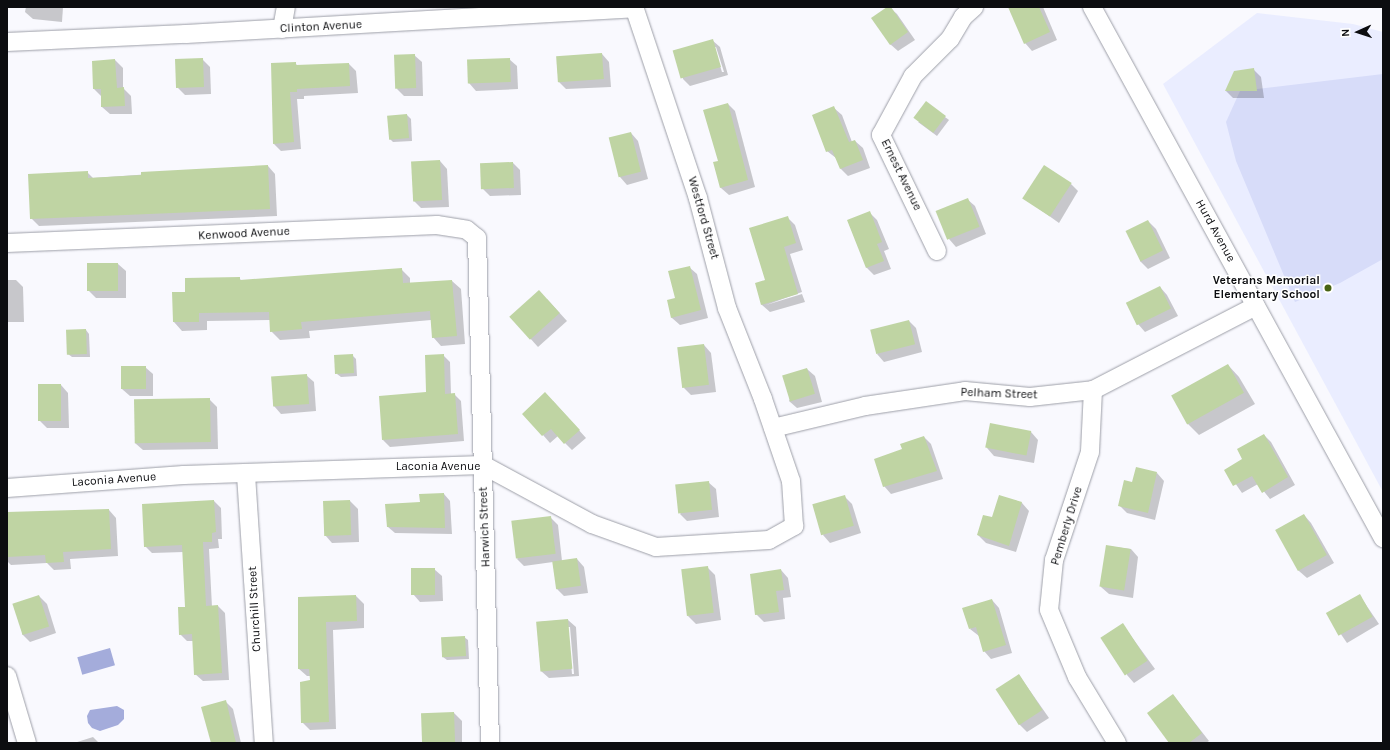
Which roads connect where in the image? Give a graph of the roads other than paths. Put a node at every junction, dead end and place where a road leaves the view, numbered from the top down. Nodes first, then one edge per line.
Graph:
1 (286, 7) edge
2 (974, 7) edge
3 (1092, 7) edge
4 (634, 8) edge
5 (282, 29) junction
6 (7, 42) edge
7 (477, 238) joint
8 (7, 243) edge
9 (937, 251) dead end
10 (1256, 306) junction
11 (1093, 390) junction
12 (773, 428) junction
13 (483, 465) junction
14 (246, 475) junction
15 (7, 488) edge
16 (1383, 538) edge
17 (7, 676) edge
18 (28, 743) edge
19 (264, 743) edge
20 (490, 743) edge
21 (1117, 743) edge

1 - 5 street
2 - 9 street, Ernest Avenue
3 - 10 street, Hurd Avenue
4 - 5 street, Clinton Avenue
4 - 12 street, Westford Street
5 - 6 street, Clinton Avenue
7 - 8 street, Kenwood Avenue
7 - 13 street, Harwich Street
10 - 11 street, Pelham Street
10 - 16 street, Hurd Avenue
11 - 12 street, Pelham Street
11 - 21 street, Pemberly Drive
12 - 13 street, Laconia Avenue
13 - 14 street, Laconia Avenue
13 - 20 street, Harwich Street
14 - 15 street, Laconia Avenue
14 - 19 street, Churchill Street
17 - 18 street

